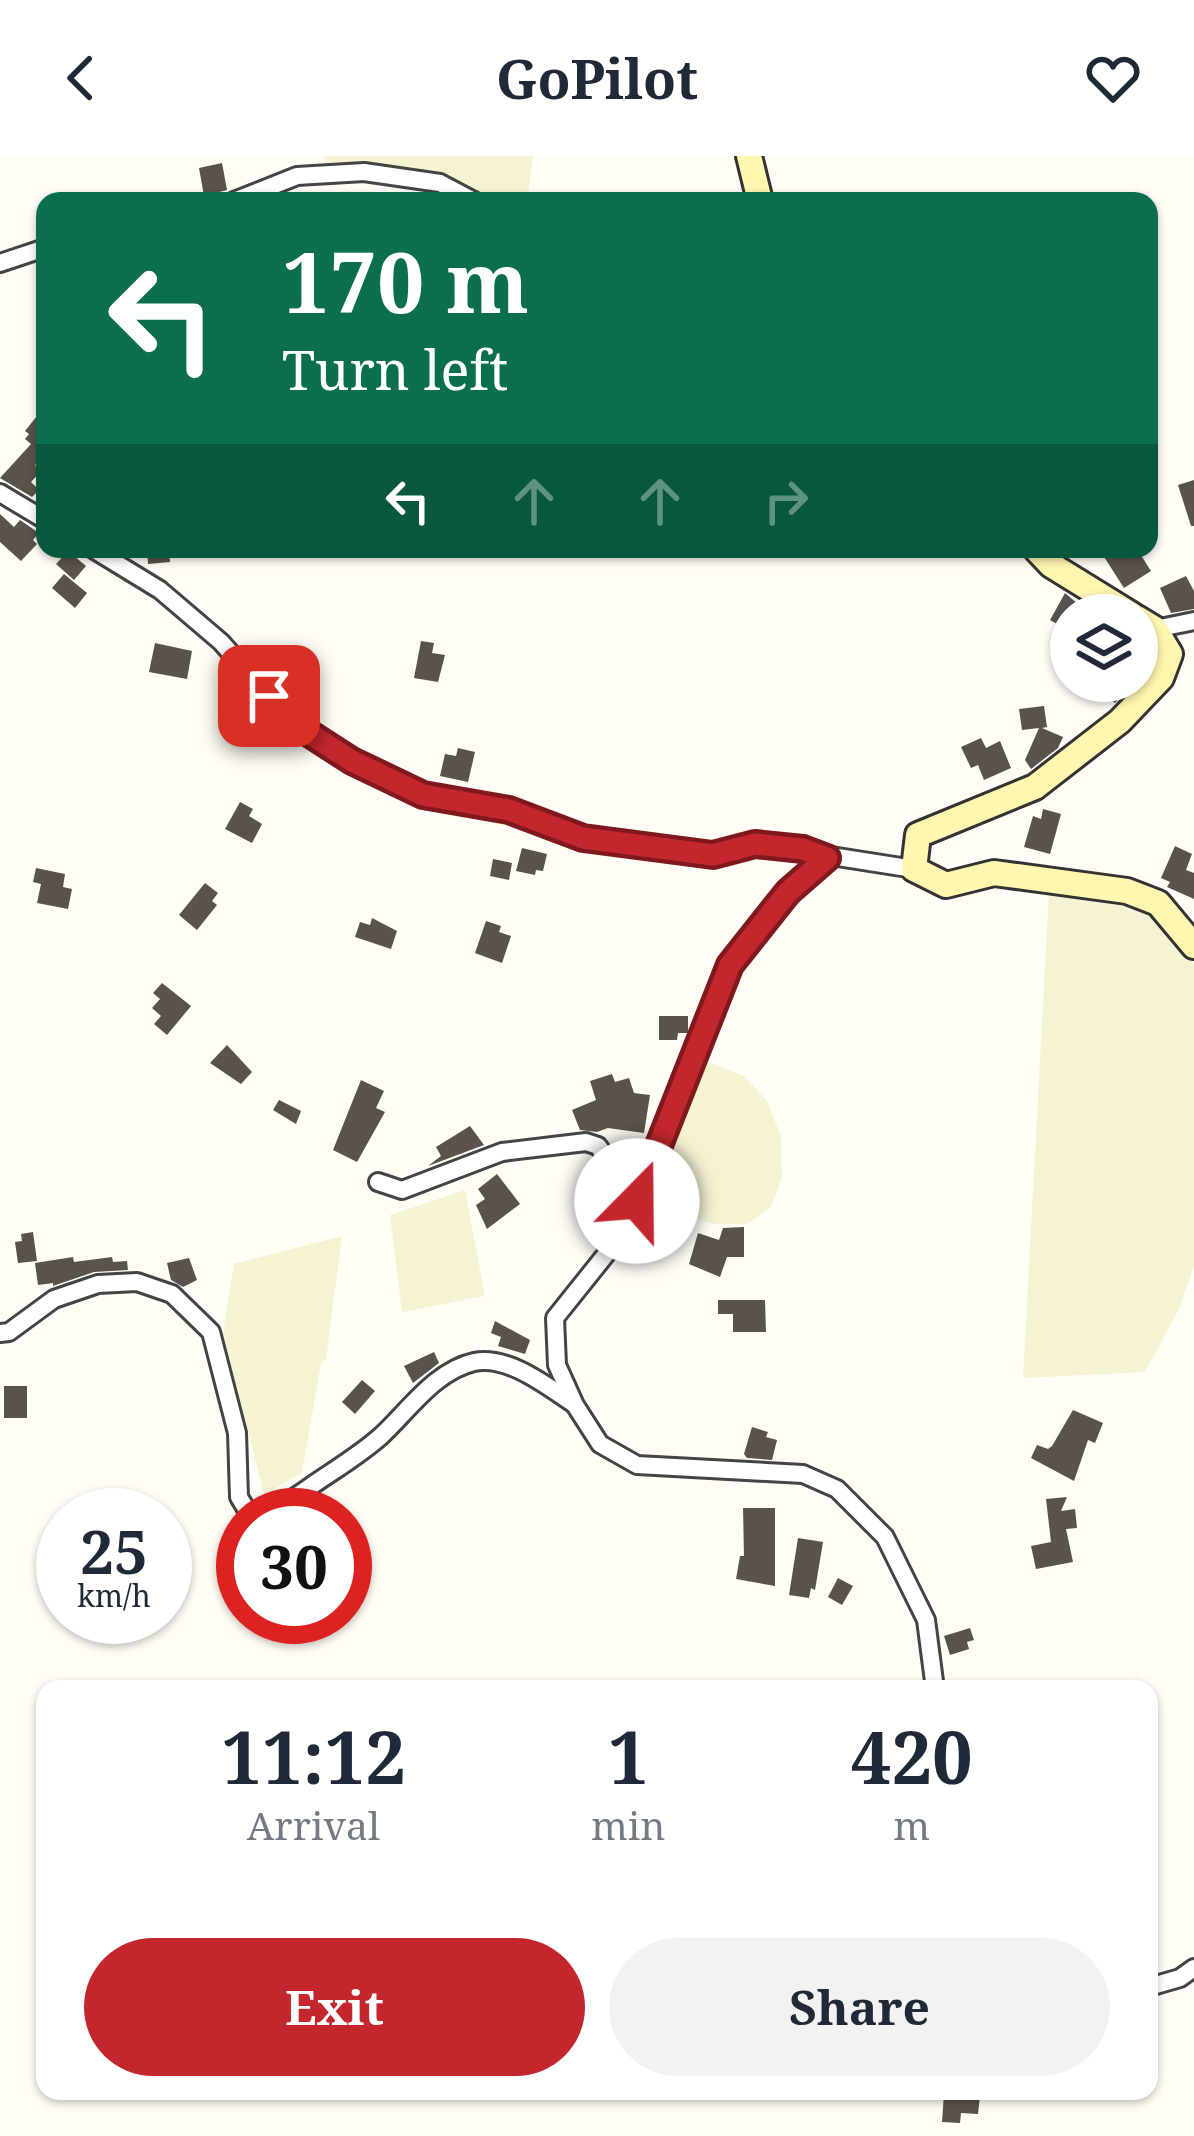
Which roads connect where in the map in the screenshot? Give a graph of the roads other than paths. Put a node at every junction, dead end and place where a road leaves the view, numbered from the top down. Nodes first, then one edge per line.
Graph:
1 (749, 156) edge
2 (257, 192) edge
3 (457, 192) edge
4 (758, 192) edge
5 (36, 251) edge
6 (0, 263) edge
7 (0, 493) edge
8 (36, 515) edge
9 (107, 558) edge
10 (1044, 558) edge
11 (1098, 594) edge
12 (1158, 621) edge
13 (1194, 621) edge
14 (1158, 640) edge
15 (1158, 681) edge
16 (1138, 702) edge
17 (827, 858) junction
18 (914, 869) junction
19 (1194, 946) edge
20 (378, 1182) dead end
21 (637, 1201) junction
22 (0, 1334) edge
23 (575, 1405) junction
24 (934, 1680) edge
25 (1194, 1968) edge
26 (1158, 1984) edge

1 - 4 street
2 - 3 street
5 - 6 street
7 - 8 street
9 - 17 street
10 - 11 street
12 - 13 street
14 - 15 street
16 - 18 street
17 - 18 street
17 - 21 street
18 - 19 street
20 - 21 street
21 - 23 street
22 - 23 street
23 - 24 street
25 - 26 street

